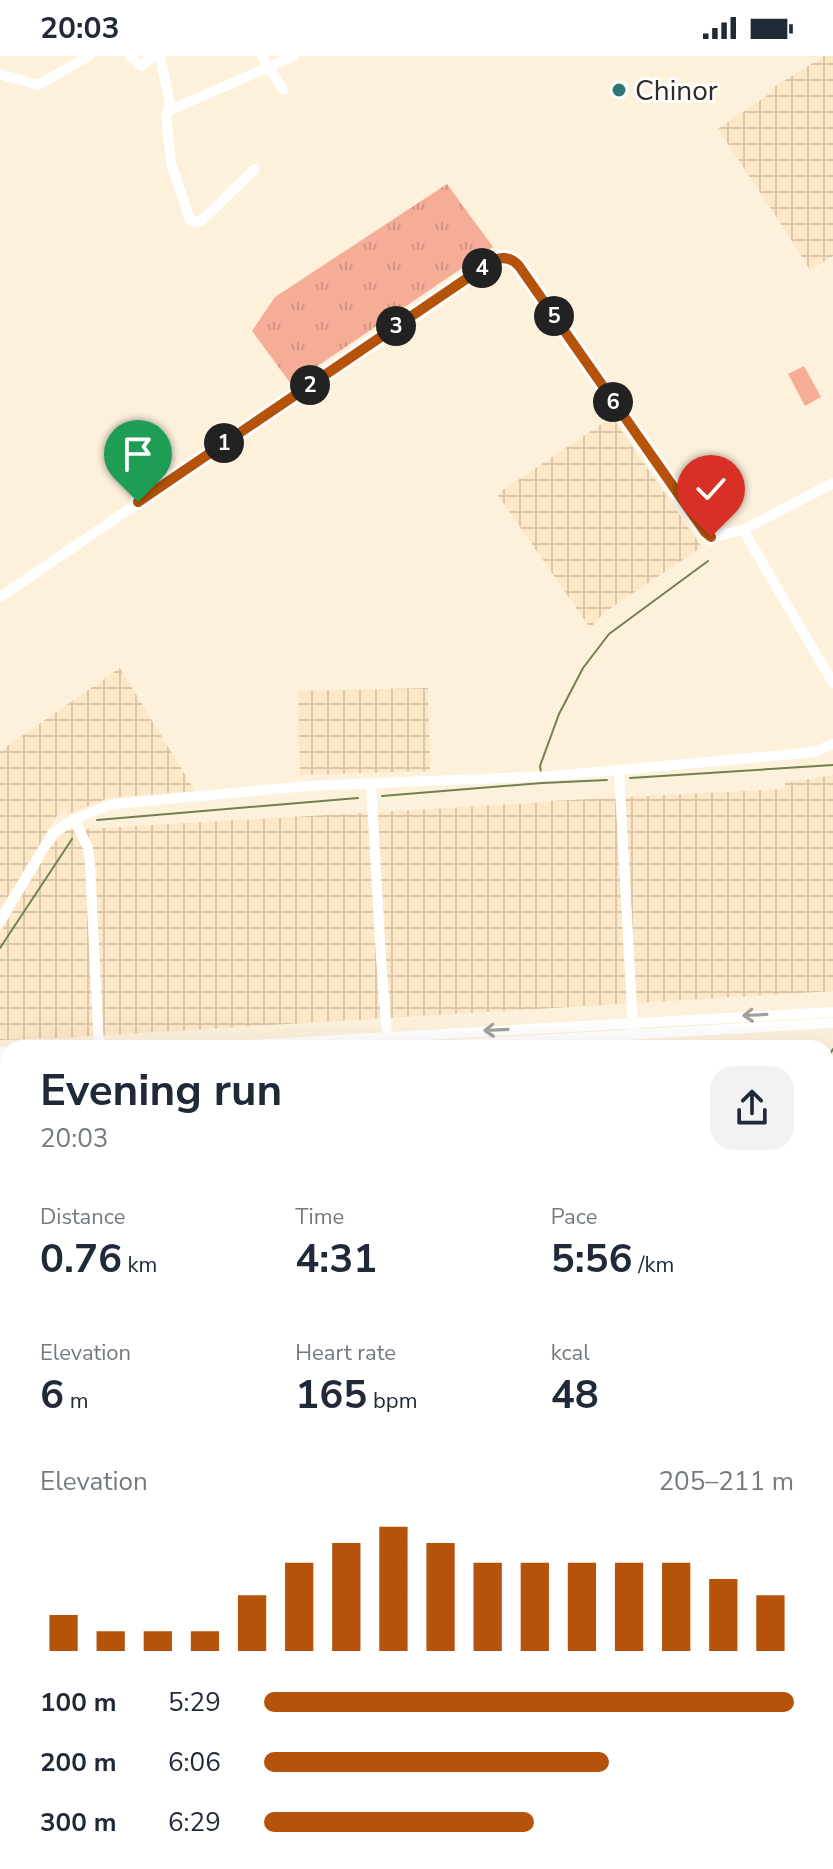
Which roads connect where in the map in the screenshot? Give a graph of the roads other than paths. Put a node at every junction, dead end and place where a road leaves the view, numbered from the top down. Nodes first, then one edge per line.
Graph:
1 (89, 56) edge
2 (130, 56) edge
3 (154, 56) edge
4 (160, 56) edge
5 (294, 56) edge
6 (265, 61) edge
7 (0, 74) edge
8 (283, 90) dead end
9 (168, 111) junction
10 (255, 169) dead end
11 (833, 483) edge
12 (743, 530) junction
13 (0, 597) edge
14 (833, 683) edge
15 (833, 744) edge
16 (619, 770) junction
17 (371, 784) junction
18 (74, 819) junction
19 (0, 921) edge
20 (833, 1012) edge
21 (833, 1023) edge
22 (633, 1028) junction
23 (387, 1036) junction
24 (99, 1040) edge
25 (346, 1040) edge
26 (492, 1040) edge

1 - 7 street
2 - 3 street
4 - 9 street
5 - 6 street
6 - 8 street
6 - 9 street
9 - 10 street
11 - 12 street
12 - 13 street
12 - 14 street
15 - 16 street
16 - 17 street
16 - 22 street
17 - 18 street
17 - 23 street
18 - 19 street
18 - 24 street
20 -> 22 street
21 - 22 street
22 -> 23 street
22 - 26 street
23 - 25 street

